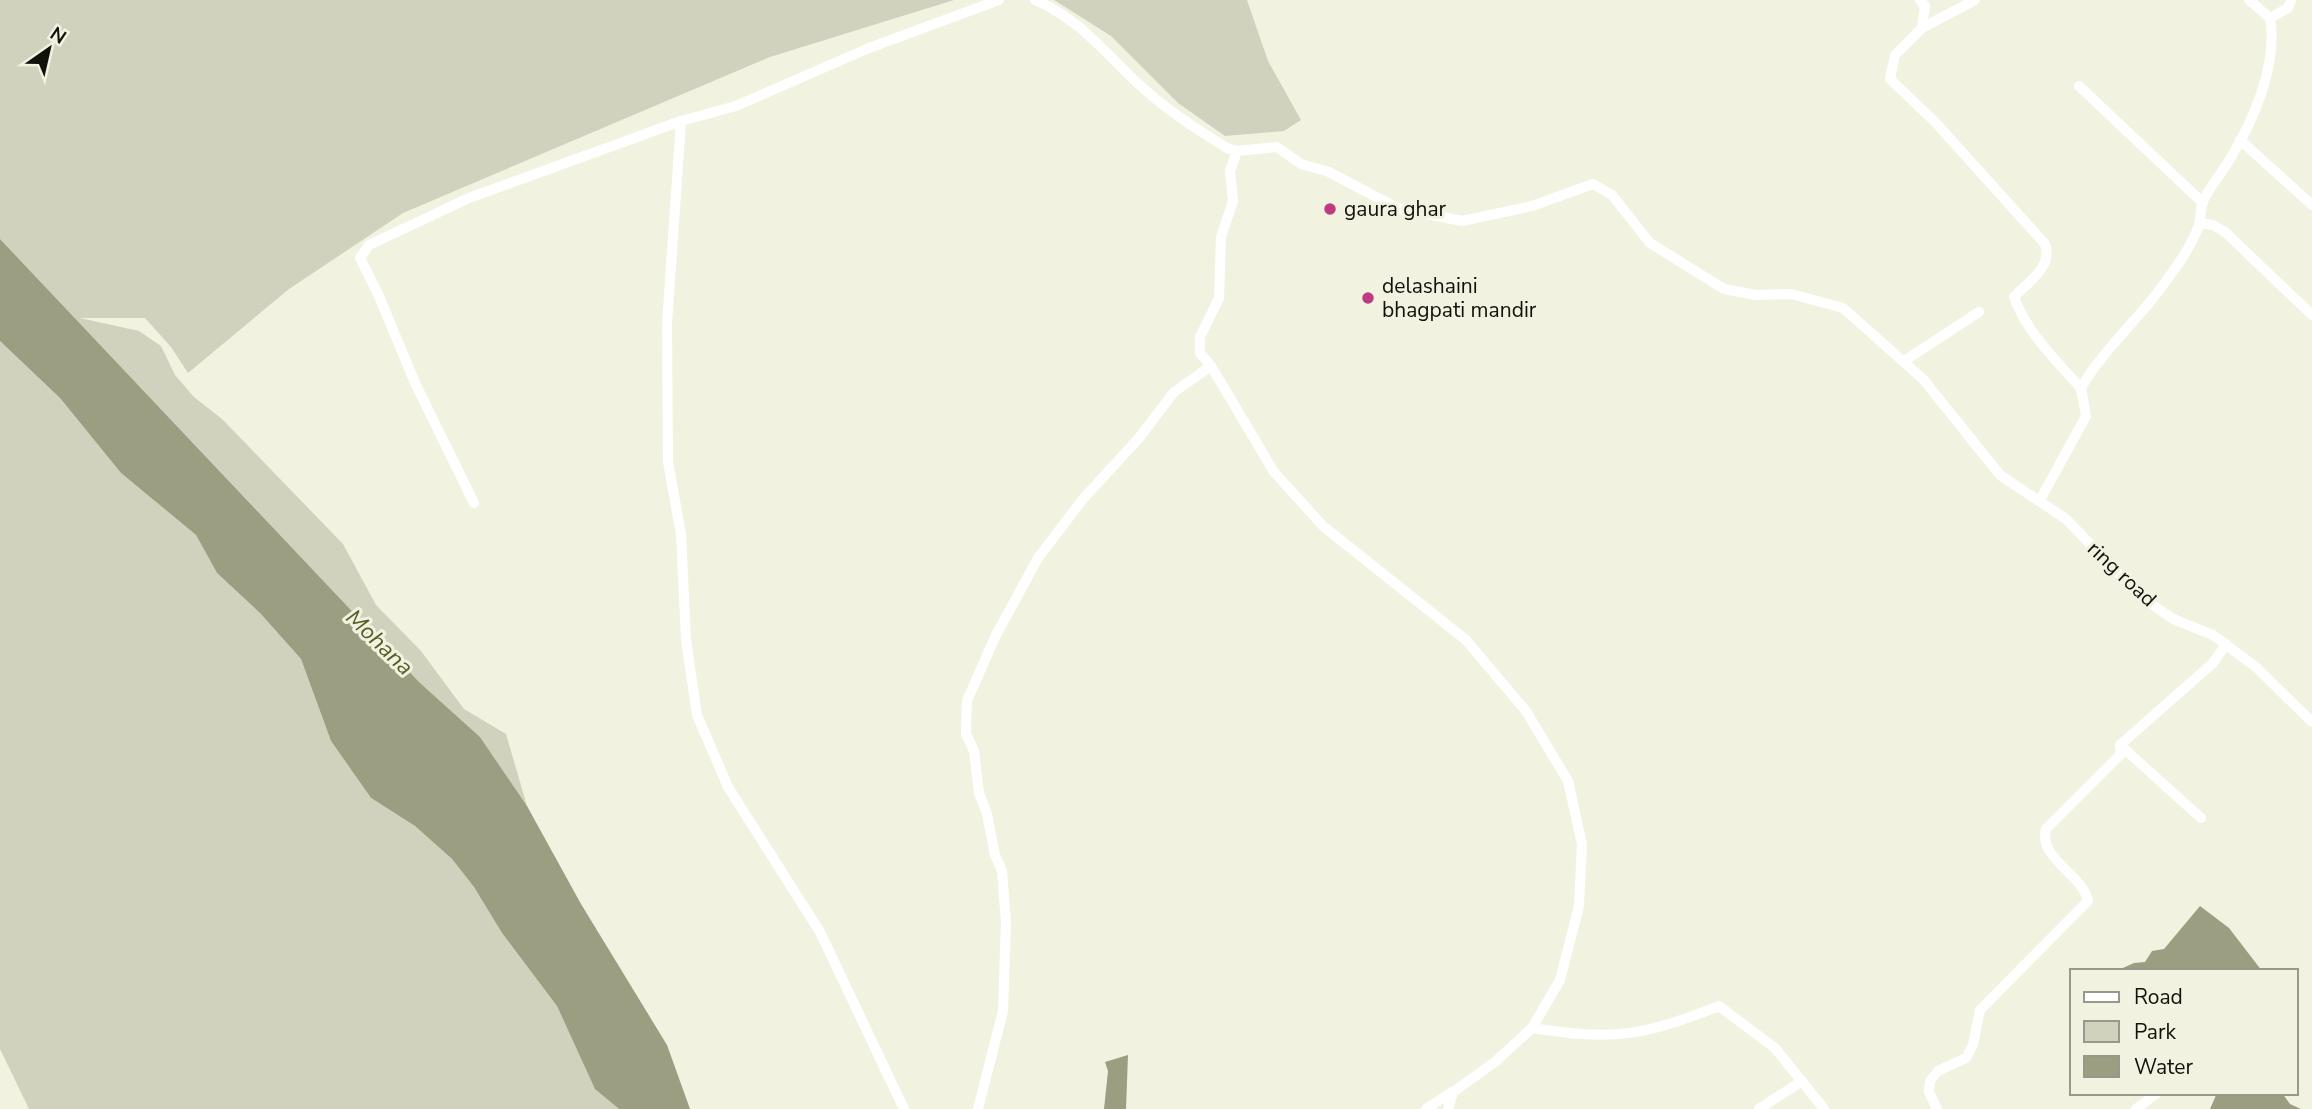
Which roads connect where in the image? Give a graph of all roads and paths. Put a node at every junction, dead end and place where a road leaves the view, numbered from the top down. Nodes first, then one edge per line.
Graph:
1 (999, 0) edge
2 (1035, 0) edge
3 (1920, 0) edge
4 (1975, 0) edge
5 (2249, 0) edge
6 (2291, 0) edge
7 (2270, 18) junction
8 (1922, 28) junction
9 (2078, 86) dead end
10 (681, 121) junction
11 (2240, 140) junction
12 (1237, 151) junction
13 (2203, 203) junction
14 (2312, 205) edge
15 (2200, 223) junction
16 (1979, 312) dead end
17 (2312, 315) edge
18 (1904, 361) junction
19 (1211, 366) junction
20 (2081, 388) junction
21 (2040, 500) junction
22 (474, 503) dead end
23 (2226, 644) junction
24 (2312, 722) edge
25 (2120, 744) junction
26 (2201, 818) dead end
27 (1532, 1028) junction
28 (1802, 1081) junction
29 (1453, 1091) junction
30 (2154, 1095) edge
31 (904, 1109) edge
32 (978, 1109) edge
33 (1426, 1109) edge
34 (1448, 1109) edge
35 (1759, 1109) edge
36 (1825, 1109) edge
37 (1937, 1109) edge
38 (2136, 1109) edge

1 - 10 street
2 - 12 street
3 - 8 street
4 - 8 street
5 - 7 street
6 - 7 street
7 - 11 street
8 - 20 street
9 - 13 street
10 - 22 street
10 - 31 street
11 - 13 street
11 - 14 street
12 - 18 street, ring road
12 - 19 street
13 - 15 street
15 - 17 street
15 - 20 street
16 - 18 street
18 - 21 street, ring road
19 - 27 street
19 - 32 street
20 - 21 street
21 - 23 street, ring road
23 - 24 street, ring road
23 - 25 street
25 - 26 street
25 - 37 street
27 - 28 street
27 - 29 street
28 - 35 street
28 - 36 street
29 - 33 street
29 - 34 street
30 - 38 street

